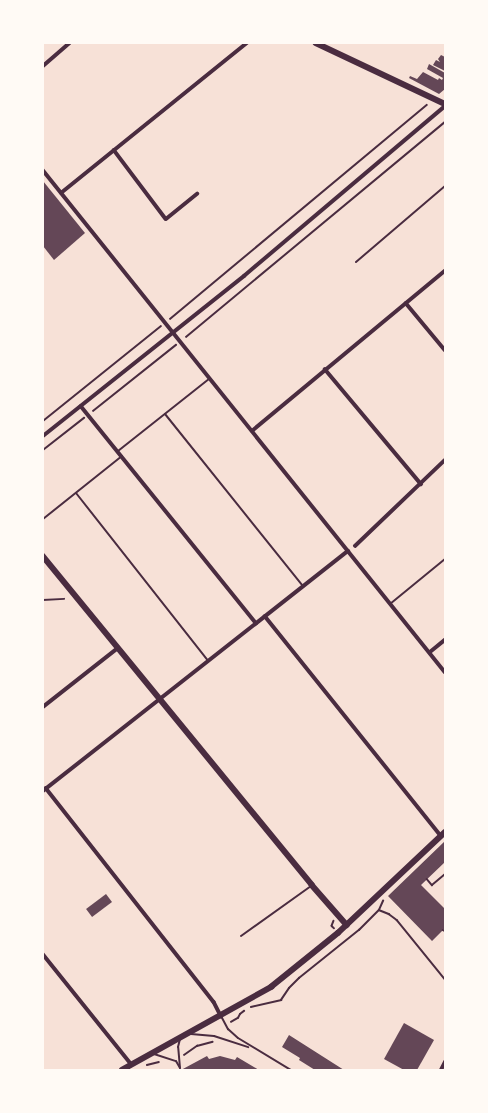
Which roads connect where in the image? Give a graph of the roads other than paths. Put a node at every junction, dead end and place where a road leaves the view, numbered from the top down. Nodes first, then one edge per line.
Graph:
1 (69, 43) edge
2 (247, 43) edge
3 (316, 43) edge
4 (43, 66) edge
5 (445, 105) edge
6 (114, 150) junction
7 (43, 170) edge
8 (445, 186) edge
9 (61, 193) junction
10 (197, 194) dead end
11 (356, 262) dead end
12 (445, 271) edge
13 (406, 303) junction
14 (174, 333) junction
15 (445, 350) edge
16 (326, 369) junction
17 (210, 378) junction
18 (81, 406) junction
19 (165, 414) junction
20 (252, 431) junction
21 (43, 436) edge
22 (118, 451) junction
23 (122, 456) junction
24 (445, 460) edge
25 (421, 484) junction
26 (76, 493) junction
27 (43, 519) edge
28 (355, 546) dead end
29 (348, 551) junction
30 (43, 556) edge
31 (445, 559) edge
32 (304, 586) junction
33 (390, 604) junction
34 (265, 616) junction
35 (256, 623) junction
36 (445, 640) edge
37 (118, 648) junction
38 (430, 652) junction
39 (208, 661) junction
40 (445, 672) edge
41 (160, 699) junction
42 (43, 707) edge
43 (45, 790) edge
44 (443, 834) edge
45 (312, 885) junction
46 (347, 925) junction
47 (241, 936) dead end
48 (43, 954) edge
49 (221, 1016) junction
50 (189, 1034) junction
51 (180, 1039) junction
52 (252, 1048) junction
53 (153, 1054) junction
54 (445, 1062) edge
55 (132, 1065) junction
56 (122, 1070) edge
57 (291, 1070) edge
58 (441, 1070) edge

1 - 4 street
2 - 6 street
3 - 5 main road
5 - 14 street
6 - 9 street
6 - 10 street
7 - 9 street
8 - 11 lane
9 - 14 street
12 - 13 street
13 - 15 street
13 - 16 street
14 - 17 street
14 - 18 street
16 - 20 street
16 - 25 street
17 - 19 lane
17 - 20 street
18 - 21 street
18 - 22 street
19 - 22 lane
19 - 32 lane
20 - 29 street
22 - 23 street
23 - 26 lane
23 - 35 street
24 - 25 street
25 - 28 street
26 - 27 lane
26 - 39 lane
29 - 32 street
29 - 33 street
30 - 37 main road
31 - 33 lane
32 - 34 street
33 - 38 street
34 - 35 street
34 - 44 street
35 - 39 street
36 - 38 street
37 - 41 main road
37 - 42 street
38 - 40 street
39 - 41 street
41 - 43 street
41 - 45 main road
43 - 49 street
44 - 46 main road
45 - 46 main road
45 - 47 lane
46 - 49 main road
48 - 55 street
49 - 50 main road
49 - 52 lane
50 - 51 main road
50 - 52 lane
51 - 53 main road
51 - 53 lane
52 - 57 lane
53 - 55 main road
54 - 58 street
55 - 56 main road

